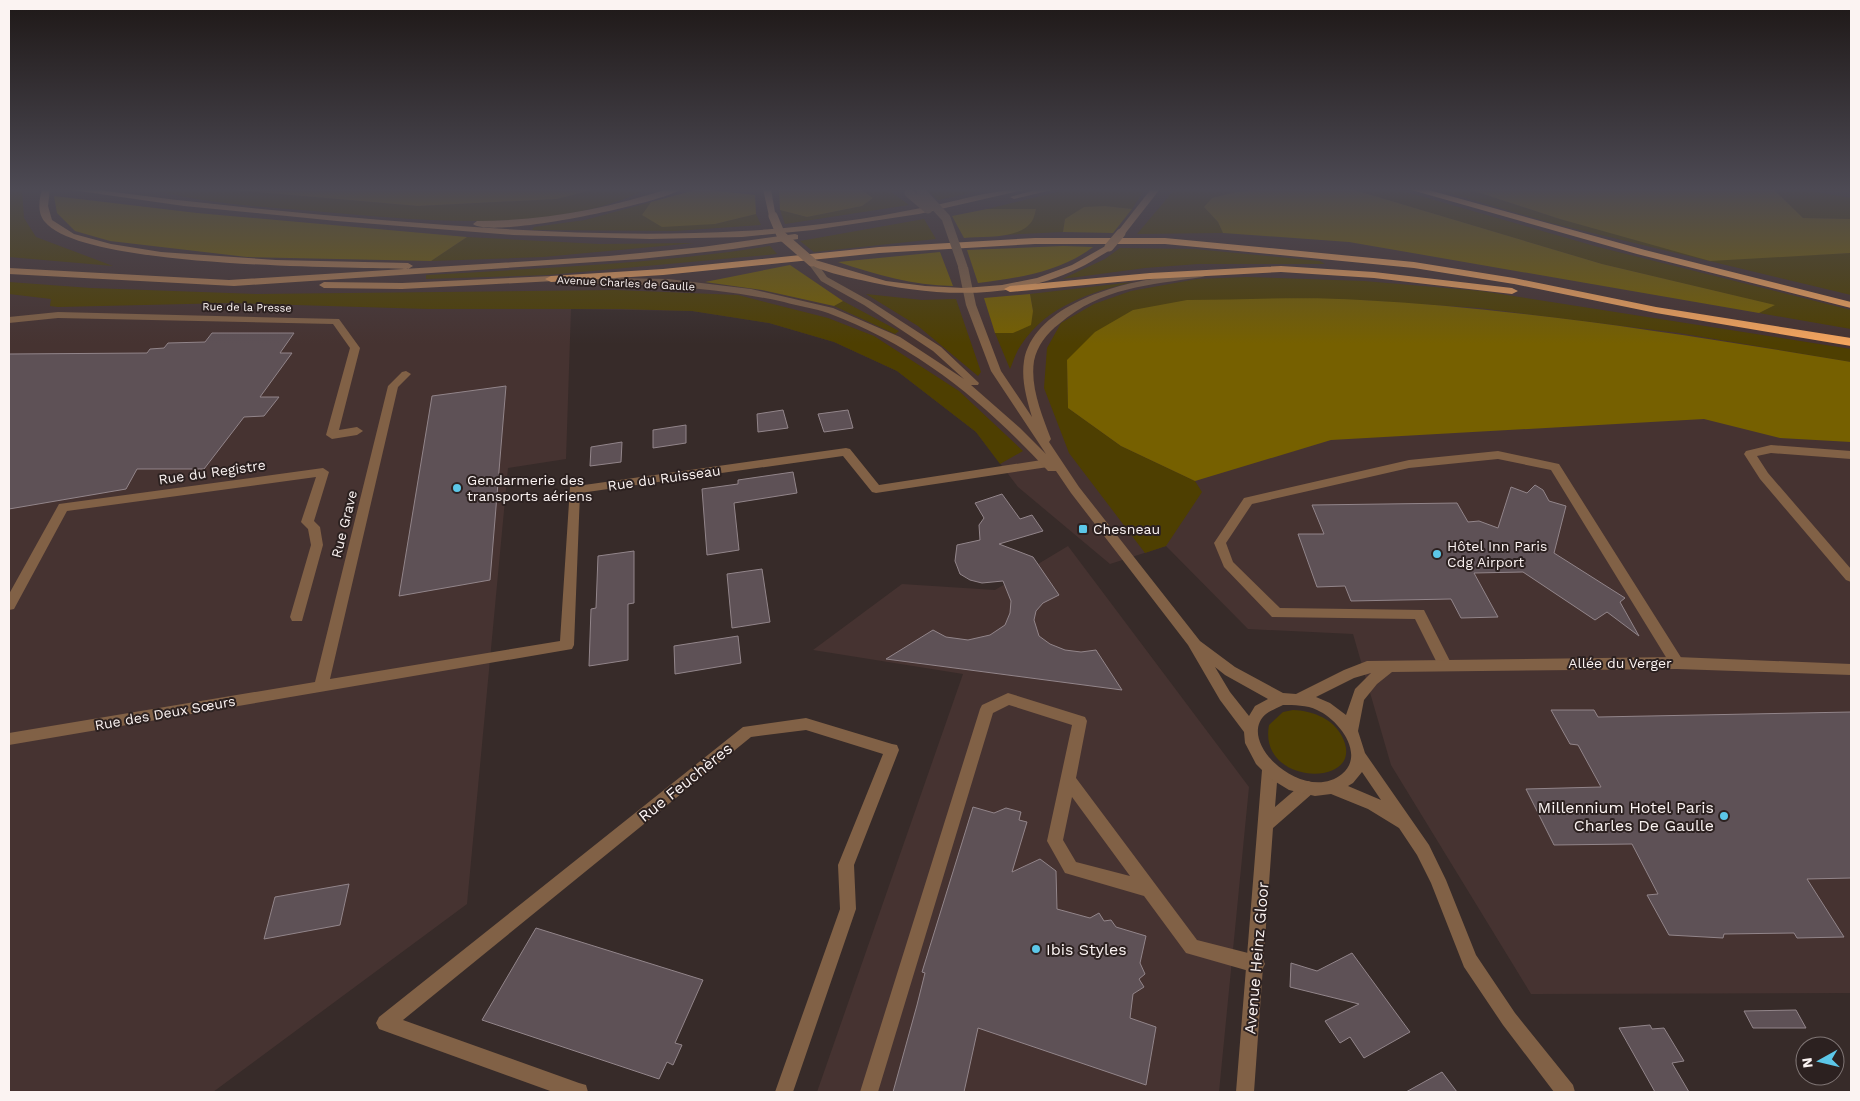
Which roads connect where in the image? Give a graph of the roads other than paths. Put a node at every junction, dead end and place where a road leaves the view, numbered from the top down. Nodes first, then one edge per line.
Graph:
1 (83, 240) edge
2 (778, 240) edge
3 (788, 240) edge
4 (953, 240) edge
5 (1115, 240) edge
6 (1599, 240) edge
7 (566, 262) junction
8 (812, 262) junction
9 (9, 271) edge
10 (1203, 274) junction
11 (551, 279) junction
12 (225, 283) junction
13 (1010, 289) junction
14 (968, 291) junction
15 (1851, 305) edge
16 (1656, 310) junction
17 (9, 320) edge
18 (1851, 342) edge
19 (406, 374) dead end
20 (358, 431) dead end
21 (1021, 434) junction
22 (1851, 455) edge
23 (1048, 458) junction
24 (1851, 576) edge
25 (9, 605) edge
26 (297, 616) dead end
27 (1193, 641) junction
28 (1677, 663) junction
29 (1445, 665) junction
30 (1390, 666) junction
31 (1851, 669) edge
32 (321, 687) junction
33 (1298, 699) junction
34 (1281, 700) junction
35 (1250, 729) junction
36 (1351, 731) junction
37 (9, 739) edge
38 (1358, 754) junction
39 (1270, 770) junction
40 (1068, 779) junction
41 (1308, 788) junction
42 (1332, 788) junction
43 (1267, 824) junction
44 (1406, 825) junction
45 (1149, 889) junction
46 (1256, 964) junction
47 (579, 1092) edge
48 (784, 1092) edge
49 (869, 1092) edge
50 (1245, 1092) edge
51 (1566, 1092) edge

1 - 7 main road
2 - 7 main road
3 - 8 main road, bridge
4 - 14 street, Avenue Charles de Gaulle, bridge
5 - 13 main road, bridge
6 - 15 highway
7 - 12 main road
8 - 14 main road
8 - 21 street, Avenue Charles de Gaulle
9 - 12 main road
10 - 13 highway
10 - 16 highway
10 - 23 street, Avenue Charles de Gaulle
11 - 12 main road
11 - 16 highway
11 - 21 street, Avenue Charles de Gaulle
13 - 14 main road
14 - 23 street, Avenue Charles de Gaulle
16 - 18 highway
17 - 20 street, Rue de la Presse
19 - 32 street, Rue Grave
21 - 23 street, Avenue Charles de Gaulle
22 - 24 street
23 - 27 street, Avenue Charles de Gaulle
23 - 32 street, Rue du Ruisseau
25 - 26 street, Rue du Registre
27 - 34 street, Avenue Charles de Gaulle
27 - 35 street, Avenue Charles de Gaulle
28 - 29 street, Allée du Verger
28 - 29 street
28 - 31 street, Allée du Verger
29 - 30 street, Allée du Verger
30 - 33 street, Allée du Verger
30 - 36 street
32 - 37 street, Rue des Deux Sœurs
33 - 34 street
33 - 36 street
34 - 35 street
35 - 39 street
36 - 38 street
38 - 42 street
38 - 44 street
39 - 41 street
39 - 43 street, Avenue Heinz Gloor
40 - 45 street
40 - 45 street
40 - 49 street
41 - 42 street
41 - 43 street
42 - 44 street
43 - 46 street, Avenue Heinz Gloor
44 - 51 street
45 - 46 street
46 - 50 street, Avenue Heinz Gloor
47 - 48 street, Rue Feuchères

